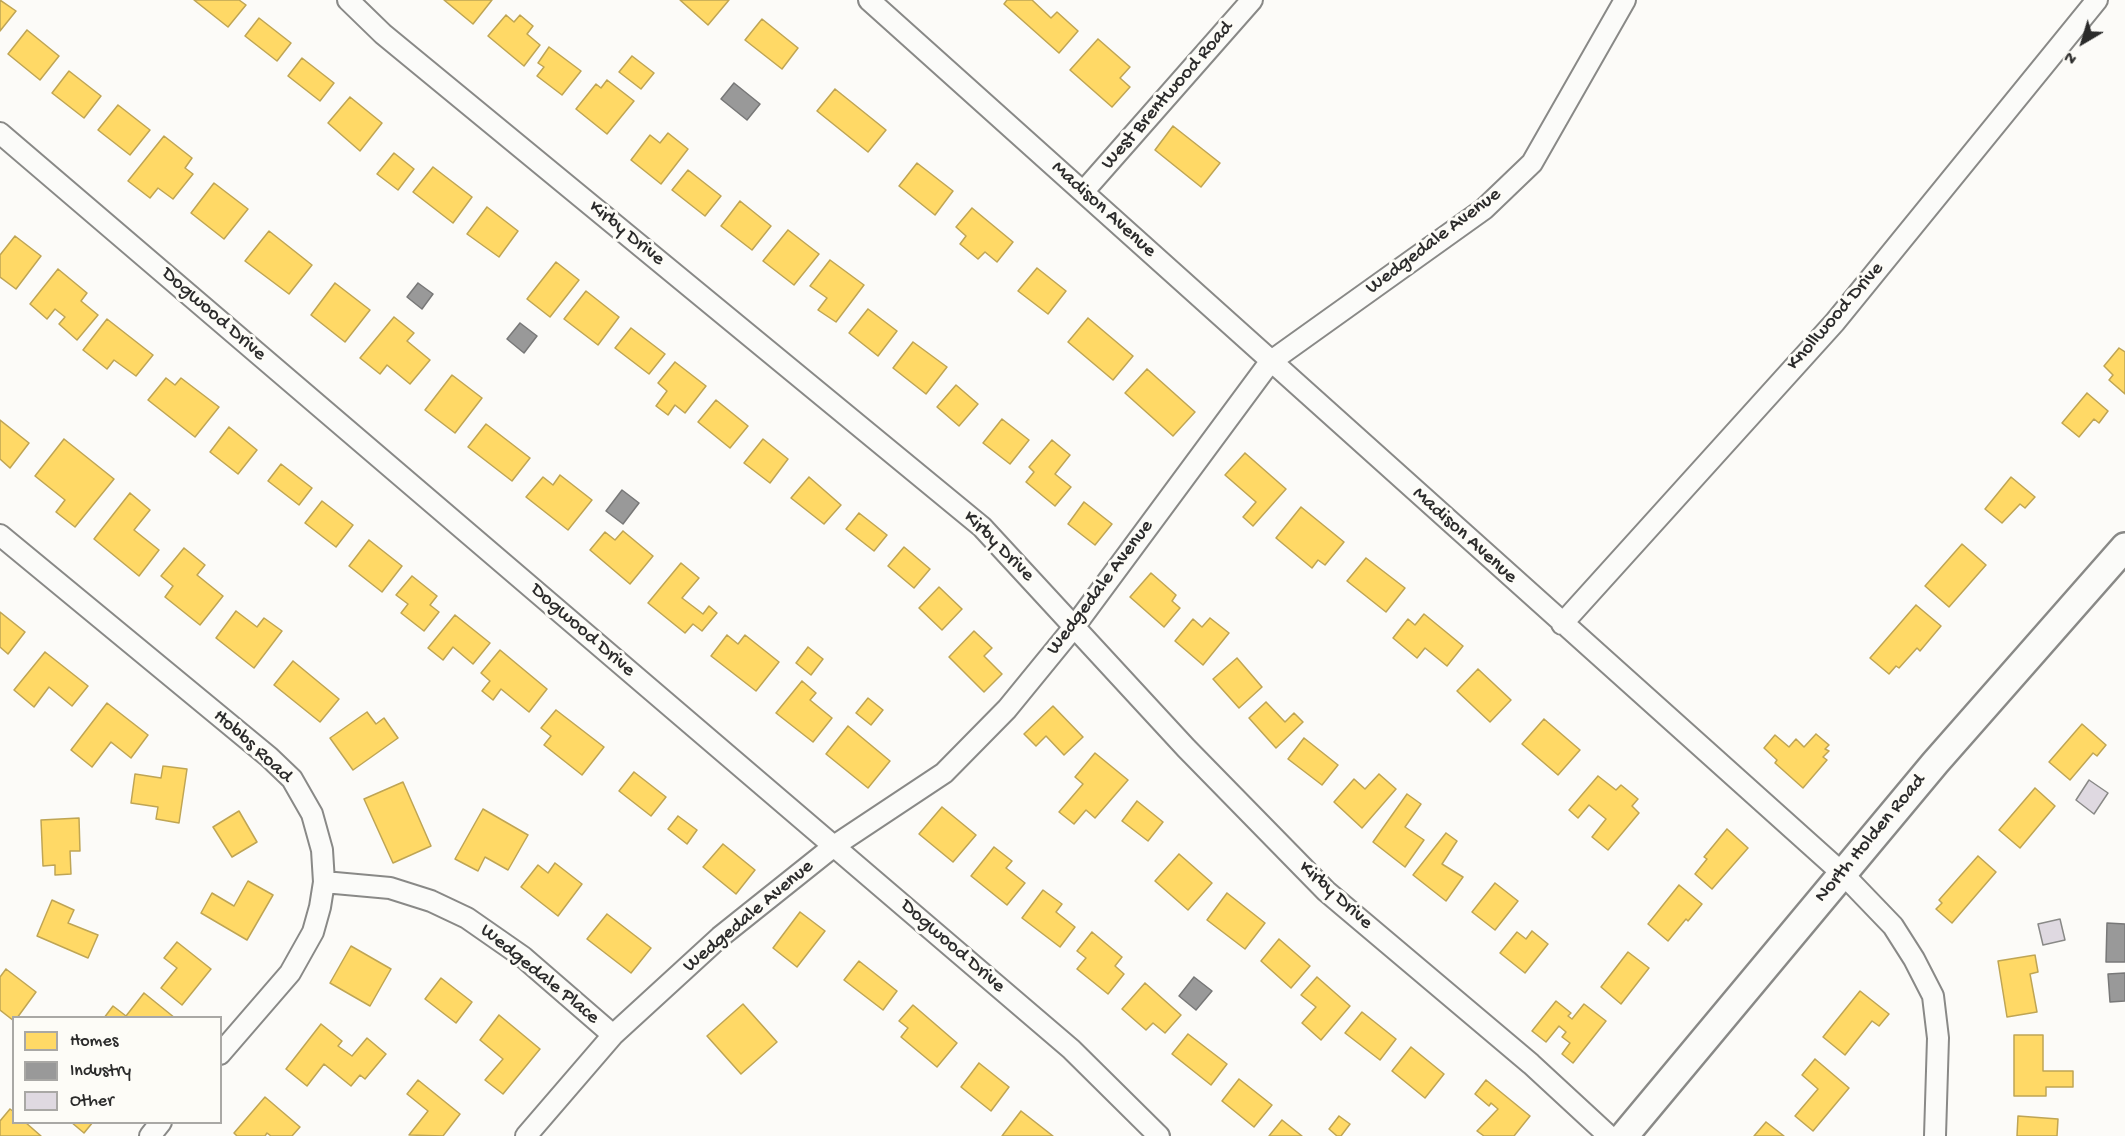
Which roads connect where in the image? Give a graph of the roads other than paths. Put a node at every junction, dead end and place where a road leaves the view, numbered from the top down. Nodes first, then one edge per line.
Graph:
1 (348, 0) edge
2 (869, 0) edge
3 (1252, 0) edge
4 (1625, 0) edge
5 (2097, 0) edge
6 (0, 133) edge
7 (1083, 192) junction
8 (1270, 362) junction
9 (0, 535) edge
10 (2125, 547) edge
11 (1562, 624) junction
12 (1074, 627) junction
13 (834, 846) junction
14 (1842, 873) junction
15 (324, 882) junction
16 (613, 1035) junction
17 (222, 1052) edge
18 (159, 1124) edge
19 (150, 1136) edge
20 (526, 1136) edge
21 (1159, 1136) edge
22 (1609, 1136) edge
23 (1624, 1136) edge
24 (1935, 1136) edge

1 - 12 street, Kirby Drive
2 - 7 street, Madison Avenue
3 - 7 street, West Brentwood Road
4 - 8 street, Wedgedale Avenue
5 - 11 street, Knollwood Drive
6 - 13 street, Dogwood Drive
7 - 8 street, Madison Avenue
8 - 11 street, Madison Avenue
8 - 12 street, Wedgedale Avenue
9 - 15 street, Hobbs Road
10 - 14 main road, North Holden Road
11 - 14 street, Madison Avenue
12 - 13 street, Wedgedale Avenue
12 - 22 street, Kirby Drive
13 - 16 street, Wedgedale Avenue
13 - 21 street, Dogwood Drive
14 - 23 main road, North Holden Road
14 - 24 street, Madison Avenue
15 - 16 street, Wedgedale Place
15 - 17 street, Hobbs Road
16 - 20 street, Wedgedale Avenue
18 - 19 street

